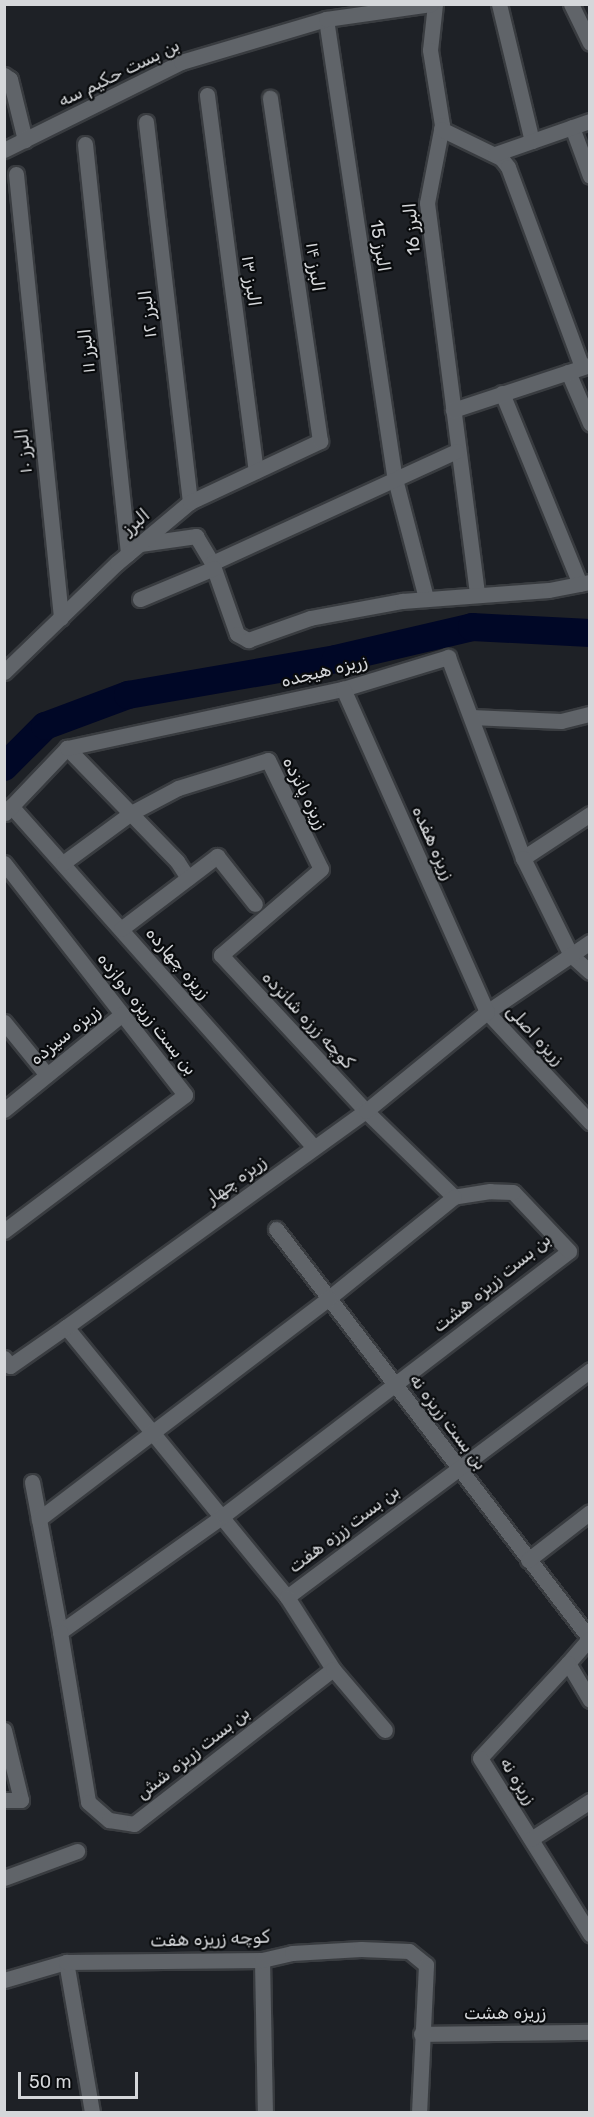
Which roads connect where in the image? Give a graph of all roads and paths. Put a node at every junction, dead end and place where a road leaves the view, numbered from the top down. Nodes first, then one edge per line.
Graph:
1 (433, 4) edge
2 (499, 4) edge
3 (571, 4) edge
4 (326, 19) junction
5 (590, 43) edge
6 (4, 75) edge
7 (207, 95) dead end
8 (270, 98) dead end
9 (590, 121) edge
10 (146, 122) dead end
11 (572, 127) junction
12 (441, 129) junction
13 (25, 140) junction
14 (532, 141) junction
15 (85, 144) dead end
16 (4, 150) edge
17 (495, 154) junction
18 (16, 174) dead end
19 (590, 176) edge
20 (580, 368) edge
21 (502, 393) junction
22 (453, 410) junction
23 (590, 423) edge
24 (320, 441) joint
25 (457, 451) junction
26 (256, 471) junction
27 (396, 479) junction
28 (190, 502) junction
29 (134, 549) junction
30 (213, 566) junction
31 (585, 583) edge
32 (477, 594) junction
33 (426, 598) junction
34 (140, 599) dead end
35 (61, 618) junction
36 (4, 672) edge
37 (343, 688) junction
38 (590, 714) edge
39 (471, 717) junction
40 (67, 748) junction
41 (8, 810) edge
42 (131, 813) junction
43 (590, 814) edge
44 (523, 858) junction
45 (4, 863) edge
46 (63, 863) junction
47 (188, 878) junction
48 (255, 904) dead end
49 (121, 929) junction
50 (590, 942) edge
51 (222, 955) joint
52 (571, 955) junction
53 (590, 972) edge
54 (487, 1012) junction
55 (122, 1014) junction
56 (4, 1022) edge
57 (47, 1075) junction
58 (4, 1110) edge
59 (366, 1111) junction
60 (590, 1122) edge
61 (314, 1147) junction
62 (454, 1197) junction
63 (276, 1229) dead end
64 (4, 1231) edge
65 (329, 1298) junction
66 (66, 1327) junction
67 (6, 1365) edge
68 (590, 1370) edge
69 (395, 1384) junction
70 (155, 1432) junction
71 (458, 1467) junction
72 (32, 1482) dead end
73 (590, 1512) edge
74 (224, 1515) junction
75 (39, 1519) junction
76 (528, 1560) junction
77 (287, 1597) junction
78 (60, 1632) junction
79 (589, 1639) edge
80 (568, 1663) junction
81 (333, 1669) junction
82 (590, 1700) edge
83 (4, 1730) edge
84 (385, 1730) dead end
85 (4, 1800) edge
86 (590, 1801) edge
87 (531, 1839) junction
88 (77, 1851) dead end
89 (4, 1878) edge
90 (590, 1934) edge
91 (262, 1960) junction
92 (66, 1962) junction
93 (4, 1980) edge
94 (590, 2032) edge
95 (421, 2034) junction
96 (92, 2112) edge
97 (265, 2112) edge
98 (419, 2112) edge

1 - 4 street, بن بست حکیم سه
1 - 12 street, البرز 16
2 - 14 street
3 - 5 street
4 - 13 street, بن بست حکیم سه
4 - 27 street, البرز 15
6 - 13 street
7 - 26 street, البرز ۱۳
8 - 24 street, البرز ۱۴
9 - 11 street
10 - 28 street, البرز ۱۲
11 - 14 street
11 - 19 street
12 - 17 street
12 - 22 street, البرز 16
13 - 16 street, بن بست حکیم سه
14 - 17 street
15 - 29 street, البرز ۱۱
17 - 20 street
18 - 35 street, البرز ۱۰
20 - 21 street
20 - 23 street
21 - 22 street
21 - 31 street
22 - 25 street, البرز 16
24 - 26 street, البرز
25 - 27 street
25 - 32 street, البرز 16
26 - 28 street, البرز
27 - 30 street
27 - 33 street, البرز 15
28 - 29 street, البرز
29 - 30 street
29 - 35 street, البرز
30 - 33 street
30 - 34 street
31 - 32 street
32 - 33 street
35 - 36 street, البرز
37 - 39 street, زریزه هیجده
37 - 40 street, زریزه هیجده
37 - 54 street, زریزه هفده
38 - 39 street
39 - 44 street, زریزه هیجده
40 - 41 street
40 - 42 street
41 - 46 street, زریزه چهارده
42 - 46 street, زریزه پانزده
42 - 47 street
42 - 51 street, زریزه پانزده
43 - 44 street
44 - 52 street, زریزه هیجده
45 - 55 street, بن بست زریزه دوازده
46 - 49 street, زریزه چهارده
47 - 48 street
47 - 49 street
49 - 61 street, زریزه چهارده
50 - 52 street, زریزه اصلی
51 - 59 street, کوچه زرزه شانزده
52 - 53 street
52 - 54 street, زریزه اصلی
54 - 59 street, زریزه چهار
54 - 60 street, زریزه اصلی
55 - 57 street, زریزه سیزده
55 - 64 street, بن بست زریزه دوازده
56 - 57 street
57 - 58 street, زریزه سیزده
59 - 61 street, زریزه چهار
59 - 62 street, کوچه زرزه شانزده
61 - 66 street, زریزه چهار
62 - 65 street, بن بست زریزه هشت
62 - 69 street, بن بست زریزه هشت
63 - 65 street, بن بست زریزه نه
65 - 69 street, بن بست زریزه نه
65 - 70 street, بن بست زریزه هشت
66 - 67 street, زریزه چهار
66 - 70 street, بن بست زرزه هفت
68 - 71 street, بن بست زرزه هفت
69 - 71 street, بن بست زریزه نه
69 - 74 street, بن بست زریزه هشت
70 - 74 street, بن بست زرزه هفت
70 - 75 street, بن بست زریزه هشت
71 - 76 street, بن بست زریزه نه
71 - 77 street, بن بست زرزه هفت
72 - 75 street
73 - 76 street
74 - 77 street, بن بست زرزه هفت
74 - 78 street, بن بست زریزه هشت
75 - 78 street
76 - 79 street, بن بست زریزه نه
77 - 81 street
78 - 81 street, بن بست زریزه شش
79 - 80 street
80 - 82 street
80 - 87 street, زریزه نه
81 - 84 street
83 - 85 street
86 - 87 street
87 - 90 street, زریزه نه
88 - 89 street
91 - 92 street, کوچه زریزه هفت
91 - 95 street, کوچه زریزه هفت
91 - 97 street
92 - 93 street, کوچه زریزه هفت
92 - 96 street
94 - 95 street, زریزه هشت
95 - 98 street, کوچه زریزه هفت

